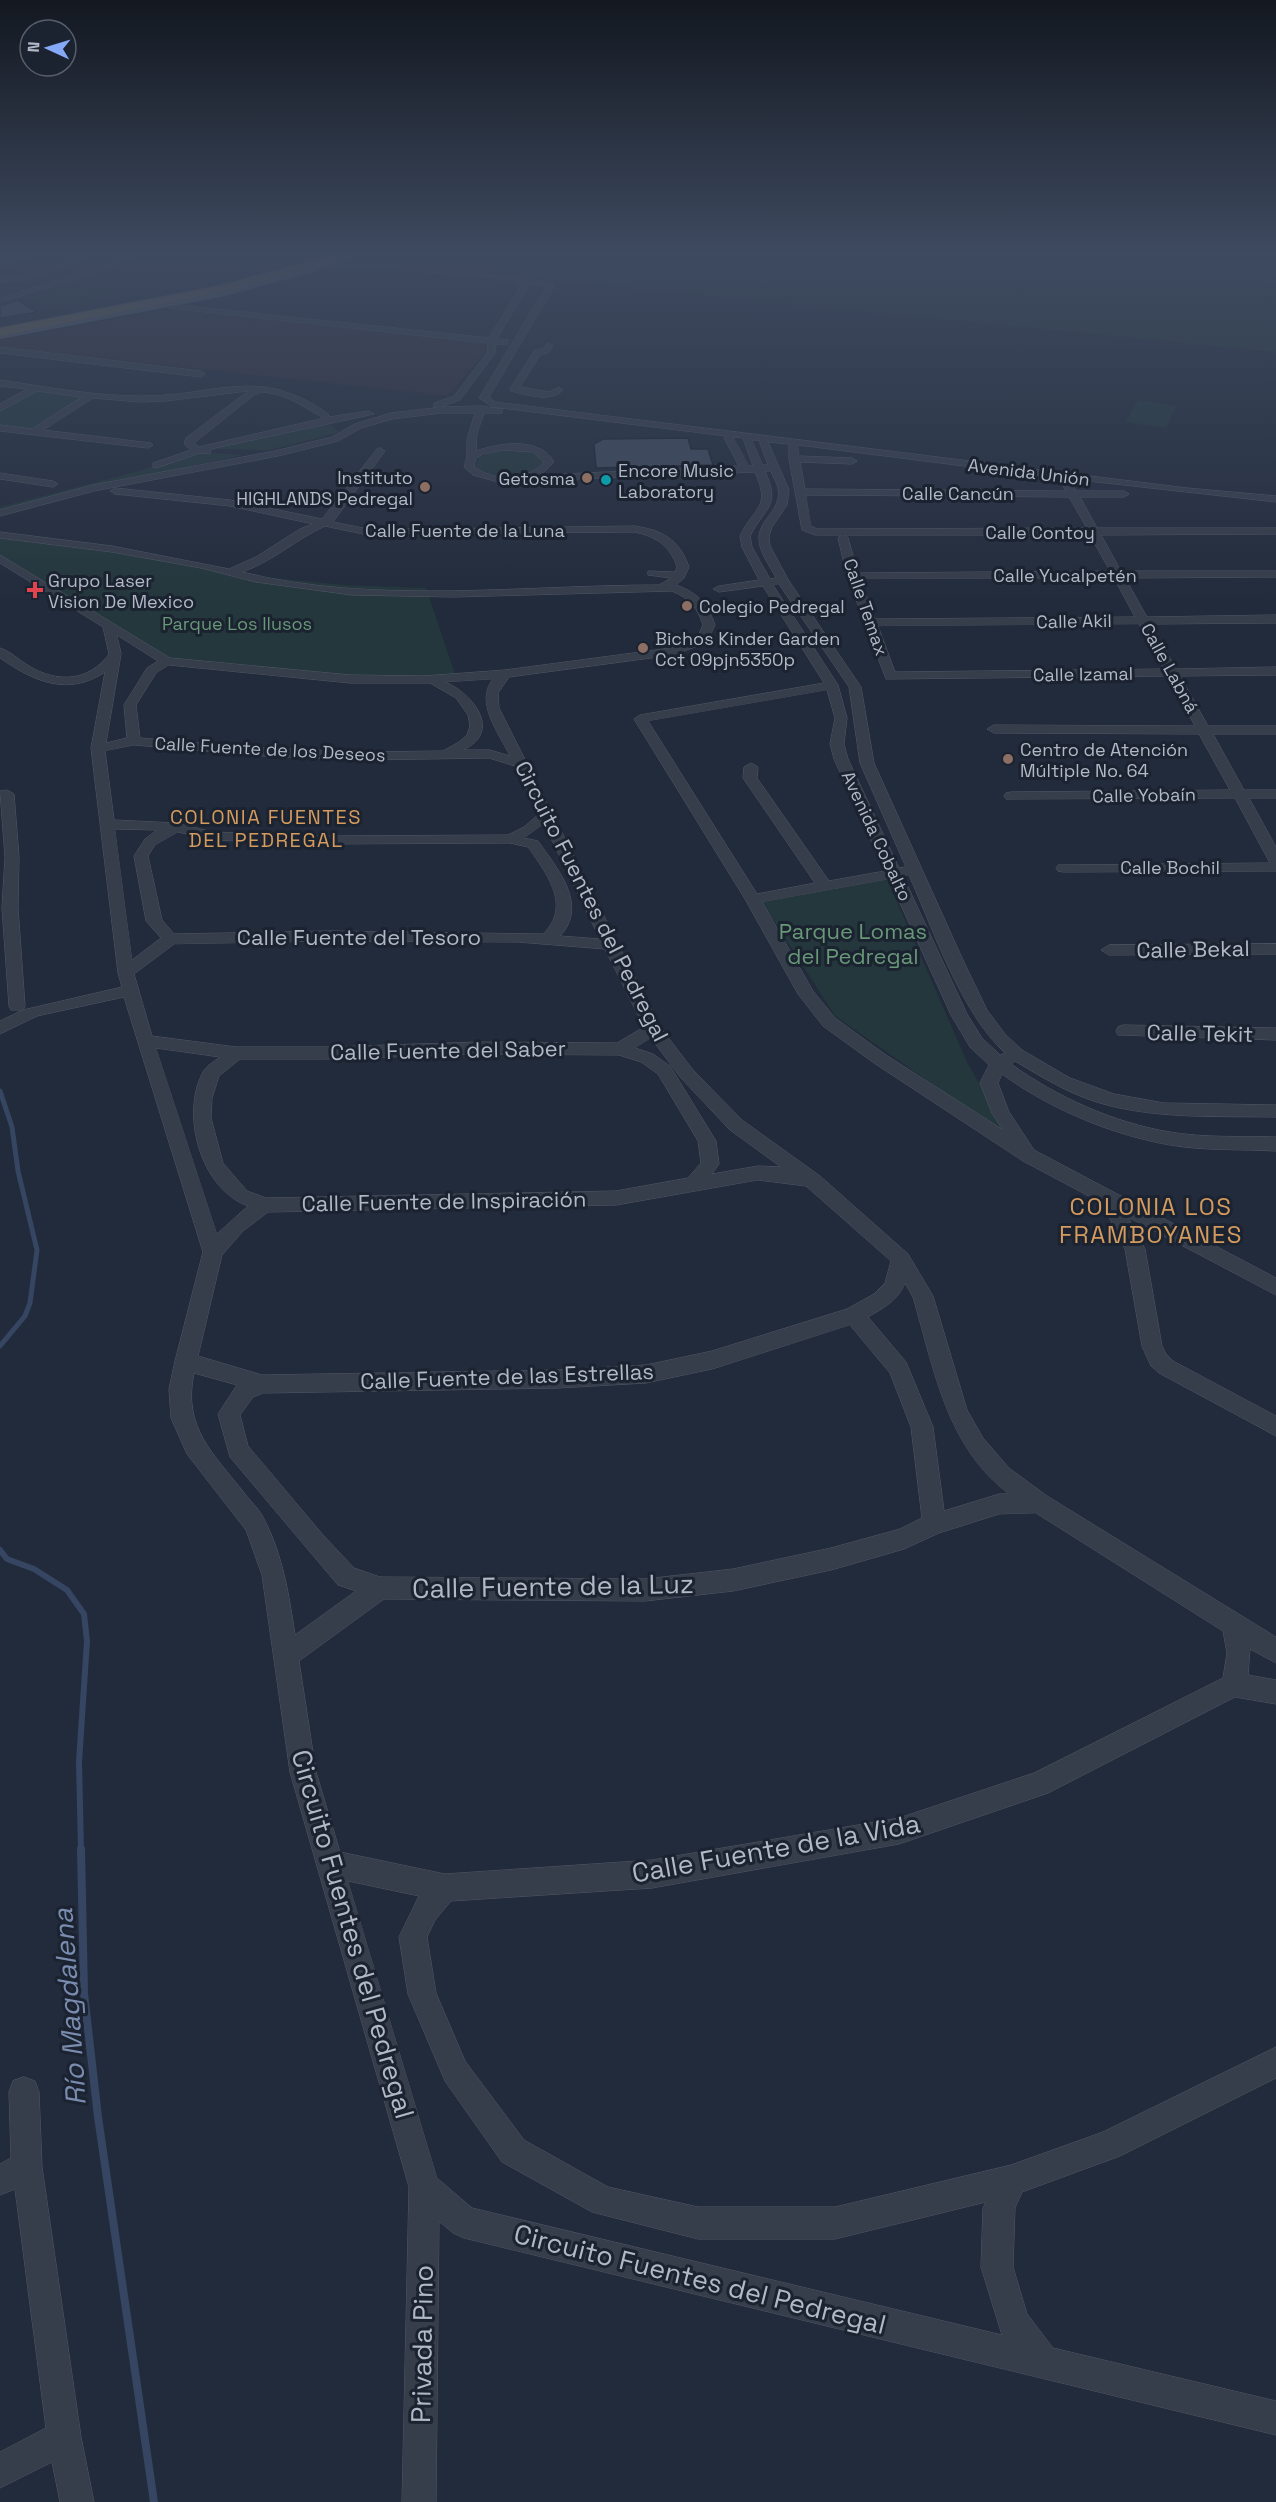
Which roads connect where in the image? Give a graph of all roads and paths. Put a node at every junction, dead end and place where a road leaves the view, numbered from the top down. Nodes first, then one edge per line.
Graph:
1 (182, 372) edge
2 (479, 372) edge
3 (500, 372) edge
4 (524, 372) edge
5 (201, 374) dead end
6 (0, 383) edge
7 (515, 384) dead end
8 (36, 388) junction
9 (228, 389) junction
10 (262, 389) junction
11 (465, 390) junction
12 (93, 394) junction
13 (485, 406) junction
14 (0, 408) edge
15 (217, 414) junction
16 (327, 418) junction
17 (0, 428) edge
18 (34, 432) junction
19 (346, 433) junction
20 (729, 438) junction
21 (747, 438) junction
22 (764, 439) junction
23 (356, 442) dead end
24 (794, 442) junction
25 (148, 445) dead end
26 (196, 450) junction
27 (864, 451) junction
28 (380, 452) dead end
29 (275, 454) junction
30 (472, 457) junction
31 (794, 459) junction
32 (768, 469) junction
33 (746, 470) junction
34 (0, 476) edge
35 (1063, 476) junction
36 (514, 478) junction
37 (53, 484) dead end
38 (115, 491) dead end
39 (1187, 491) junction
40 (800, 492) junction
41 (1075, 494) junction
42 (1276, 499) edge
43 (0, 506) edge
44 (0, 513) edge
45 (320, 525) junction
46 (1276, 531) edge
47 (1096, 532) junction
48 (0, 534) edge
49 (32, 538) junction
50 (843, 538) dead end
51 (6, 554) edge
52 (229, 572) junction
53 (652, 573) dead end
54 (1119, 574) junction
55 (1276, 574) edge
56 (680, 576) junction
57 (854, 576) junction
58 (256, 579) junction
59 (783, 580) junction
60 (766, 583) junction
61 (663, 587) junction
62 (719, 589) dead end
63 (1276, 619) edge
64 (1144, 620) junction
65 (873, 623) junction
66 (110, 625) junction
67 (0, 652) edge
68 (115, 654) junction
69 (167, 661) junction
70 (1276, 671) edge
71 (1173, 672) junction
72 (505, 674) junction
73 (890, 676) joint
74 (424, 680) junction
75 (832, 685) junction
76 (994, 729) dead end
77 (1205, 730) junction
78 (1276, 730) edge
79 (134, 741) junction
80 (98, 748) junction
81 (441, 754) junction
82 (520, 763) junction
83 (750, 767) dead end
84 (4, 794) edge
85 (1240, 794) junction
86 (1276, 794) edge
87 (1011, 796) dead end
88 (546, 815) junction
89 (109, 824) junction
90 (176, 827) junction
91 (510, 839) junction
92 (6, 858) edge
93 (1276, 860) edge
94 (1276, 867) edge
95 (1063, 868) dead end
96 (914, 870) junction
97 (894, 872) junction
98 (825, 886) junction
99 (753, 900) junction
100 (5, 909) edge
101 (548, 938) junction
102 (170, 939) junction
103 (612, 945) junction
104 (1276, 948) edge
105 (1109, 950) dead end
106 (7, 969) edge
107 (128, 981) junction
108 (25, 1009) junction
109 (0, 1012) edge
110 (0, 1028) edge
111 (653, 1029) junction
112 (1124, 1031) dead end
113 (1276, 1034) edge
114 (145, 1041) junction
115 (620, 1049) junction
116 (236, 1053) junction
117 (1016, 1054) junction
118 (998, 1064) junction
119 (1276, 1111) edge
120 (1276, 1144) edge
121 (1029, 1156) junction
122 (813, 1181) junction
123 (694, 1184) junction
124 (1109, 1198) junction
125 (265, 1205) junction
126 (213, 1252) junction
127 (901, 1259) junction
128 (1276, 1287) edge
129 (854, 1315) junction
130 (185, 1360) junction
131 (262, 1384) junction
132 (1276, 1427) edge
133 (1039, 1503) junction
134 (934, 1524) junction
135 (380, 1588) junction
136 (1234, 1625) junction
137 (1276, 1651) edge
138 (287, 1655) junction
139 (1234, 1685) junction
140 (1276, 1692) edge
141 (328, 1863) junction
142 (445, 1888) junction
143 (1276, 2062) edge
144 (24, 2092) dead end
145 (14, 2174) edge
146 (1011, 2180) junction
147 (424, 2187) junction
148 (1044, 2363) junction
149 (1276, 2418) edge
150 (64, 2437) junction
151 (0, 2471) edge
152 (77, 2502) edge
153 (419, 2502) edge

1 - 5 street
2 - 11 street
3 - 13 street
4 - 7 street
6 - 8 street
8 - 12 street
8 - 14 street
9 - 10 street
9 - 12 street
9 - 15 street
10 - 15 street
10 - 16 street
11 - 13 street
11 - 16 street
12 - 18 street
13 - 19 street
13 - 20 street, Avenida Unión
13 - 21 street, Avenida Unión
13 - 30 street
15 - 26 street
15 - 26 street
16 - 19 street
16 - 26 street
17 - 18 street
18 - 25 street
19 - 23 street
19 - 29 street
20 - 21 street, Avenida Unión
20 - 33 street
21 - 22 street, Avenida Unión
21 - 32 street, Avenida Cobalto
22 - 24 street, Avenida Unión
22 - 32 street, Avenida Cobalto
24 - 27 street, Avenida Unión
24 - 31 street
26 - 29 street
26 - 43 street
27 - 31 street
27 - 35 street, Avenida Unión
28 - 45 street
29 - 44 street
30 - 36 street
30 - 36 street
31 - 40 street
32 - 33 street
32 - 59 street, Avenida Cobalto
32 - 60 street, Avenida Cobalto
33 - 36 street
34 - 37 street
35 - 39 street, Avenida Unión
35 - 41 street, Calle Labná
38 - 45 street, Calle Fuente de la Luna
39 - 41 street, Calle Cancún
39 - 42 street, Avenida Unión
40 - 41 street, Calle Cancún
40 - 47 street, Calle Contoy
41 - 47 street, Calle Labná
45 - 52 street
45 - 56 street, Calle Fuente de la Luna
45 - 58 street
46 - 47 street, Calle Contoy
47 - 54 street, Calle Labná
48 - 49 street
49 - 51 street
49 - 52 street
50 - 57 street, Calle Temax
51 - 66 street
52 - 58 street
53 - 56 street
54 - 55 street, Calle Yucalpetén
54 - 57 street, Calle Yucalpetén
54 - 64 street, Calle Labná
56 - 61 street
57 - 65 street, Calle Temax
58 - 61 street
59 - 60 street
59 - 96 street, Avenida Cobalto
60 - 62 street
60 - 75 street, Avenida Cobalto
61 - 72 street
63 - 64 street, Calle Akil
64 - 65 street, Calle Akil
64 - 71 street, Calle Labná
65 - 73 street, Calle Temax
66 - 68 street
66 - 69 street
67 - 68 street
68 - 80 street
69 - 74 street
69 - 79 street, Calle Fuente de los Deseos
70 - 71 street, Calle Izamal
71 - 73 street, Calle Izamal
71 - 77 street, Calle Labná
72 - 74 street
72 - 82 street, Circuito Fuentes del Pedregal
74 - 81 street, Calle Fuente de los Deseos
75 - 97 street, Avenida Cobalto
75 - 99 street
76 - 77 street
77 - 78 street
77 - 85 street, Calle Labná
79 - 80 street, Calle Fuente de los Deseos
79 - 81 street, Calle Fuente de los Deseos
80 - 89 street
81 - 82 street, Calle Fuente de los Deseos
82 - 88 street, Circuito Fuentes del Pedregal
83 - 98 street
84 - 92 street
85 - 86 street, Calle Yobaín
85 - 87 street, Calle Yobaín
85 - 93 street, Calle Labná
88 - 91 street
88 - 103 street, Circuito Fuentes del Pedregal
89 - 90 street
89 - 107 street
90 - 91 street
90 - 102 street
91 - 101 street
92 - 100 street
94 - 95 street, Calle Bochil
96 - 97 street
96 - 117 street, Avenida Cobalto
97 - 98 street
97 - 118 street, Avenida Cobalto
98 - 99 street
99 - 121 street
100 - 106 street
101 - 102 street, Calle Fuente del Tesoro
101 - 103 street, Calle Fuente del Tesoro
102 - 107 street
103 - 111 street, Circuito Fuentes del Pedregal
104 - 105 street, Calle Bekal
106 - 108 street
107 - 108 street
107 - 114 street
108 - 109 street
108 - 110 street
111 - 115 street
111 - 122 street, Circuito Fuentes del Pedregal
112 - 113 street, Calle Tekit
114 - 116 street, Calle Fuente del Saber
114 - 126 street
115 - 116 street, Calle Fuente del Saber
115 - 123 street
116 - 125 street
117 - 118 street
117 - 119 street, Avenida Cobalto
118 - 120 street, Avenida Cobalto
118 - 121 street
121 - 124 street
122 - 123 street, Calle Fuente de Inspiración
122 - 127 street, Circuito Fuentes del Pedregal
123 - 125 street, Calle Fuente de Inspiración
124 - 128 street
124 - 132 street
125 - 126 street
126 - 130 street, Circuito Fuentes del Pedregal
127 - 129 street, Calle Fuente de las Estrellas
127 - 133 street, Circuito Fuentes del Pedregal
129 - 131 street, Calle Fuente de las Estrellas
129 - 134 street
130 - 131 street, Calle Fuente de las Estrellas
130 - 138 street, Circuito Fuentes del Pedregal
131 - 135 street, Calle Fuente de la Luz
133 - 134 street, Calle Fuente de la Luz
133 - 136 street, Circuito Fuentes del Pedregal
134 - 135 street, Calle Fuente de la Luz
135 - 138 street, Calle Fuente de la Luz
136 - 137 street, Circuito Fuentes del Pedregal
136 - 139 street
138 - 141 street, Circuito Fuentes del Pedregal
139 - 140 street
139 - 142 street, Calle Fuente de la Vida
141 - 142 street, Calle Fuente de la Vida
141 - 147 street, Circuito Fuentes del Pedregal
142 - 146 street
143 - 146 street
144 - 145 street
145 - 150 street
146 - 148 street
147 - 148 street, Circuito Fuentes del Pedregal
147 - 153 street, Privada Pino
148 - 149 street, Circuito Fuentes del Pedregal
150 - 151 street
150 - 152 street

